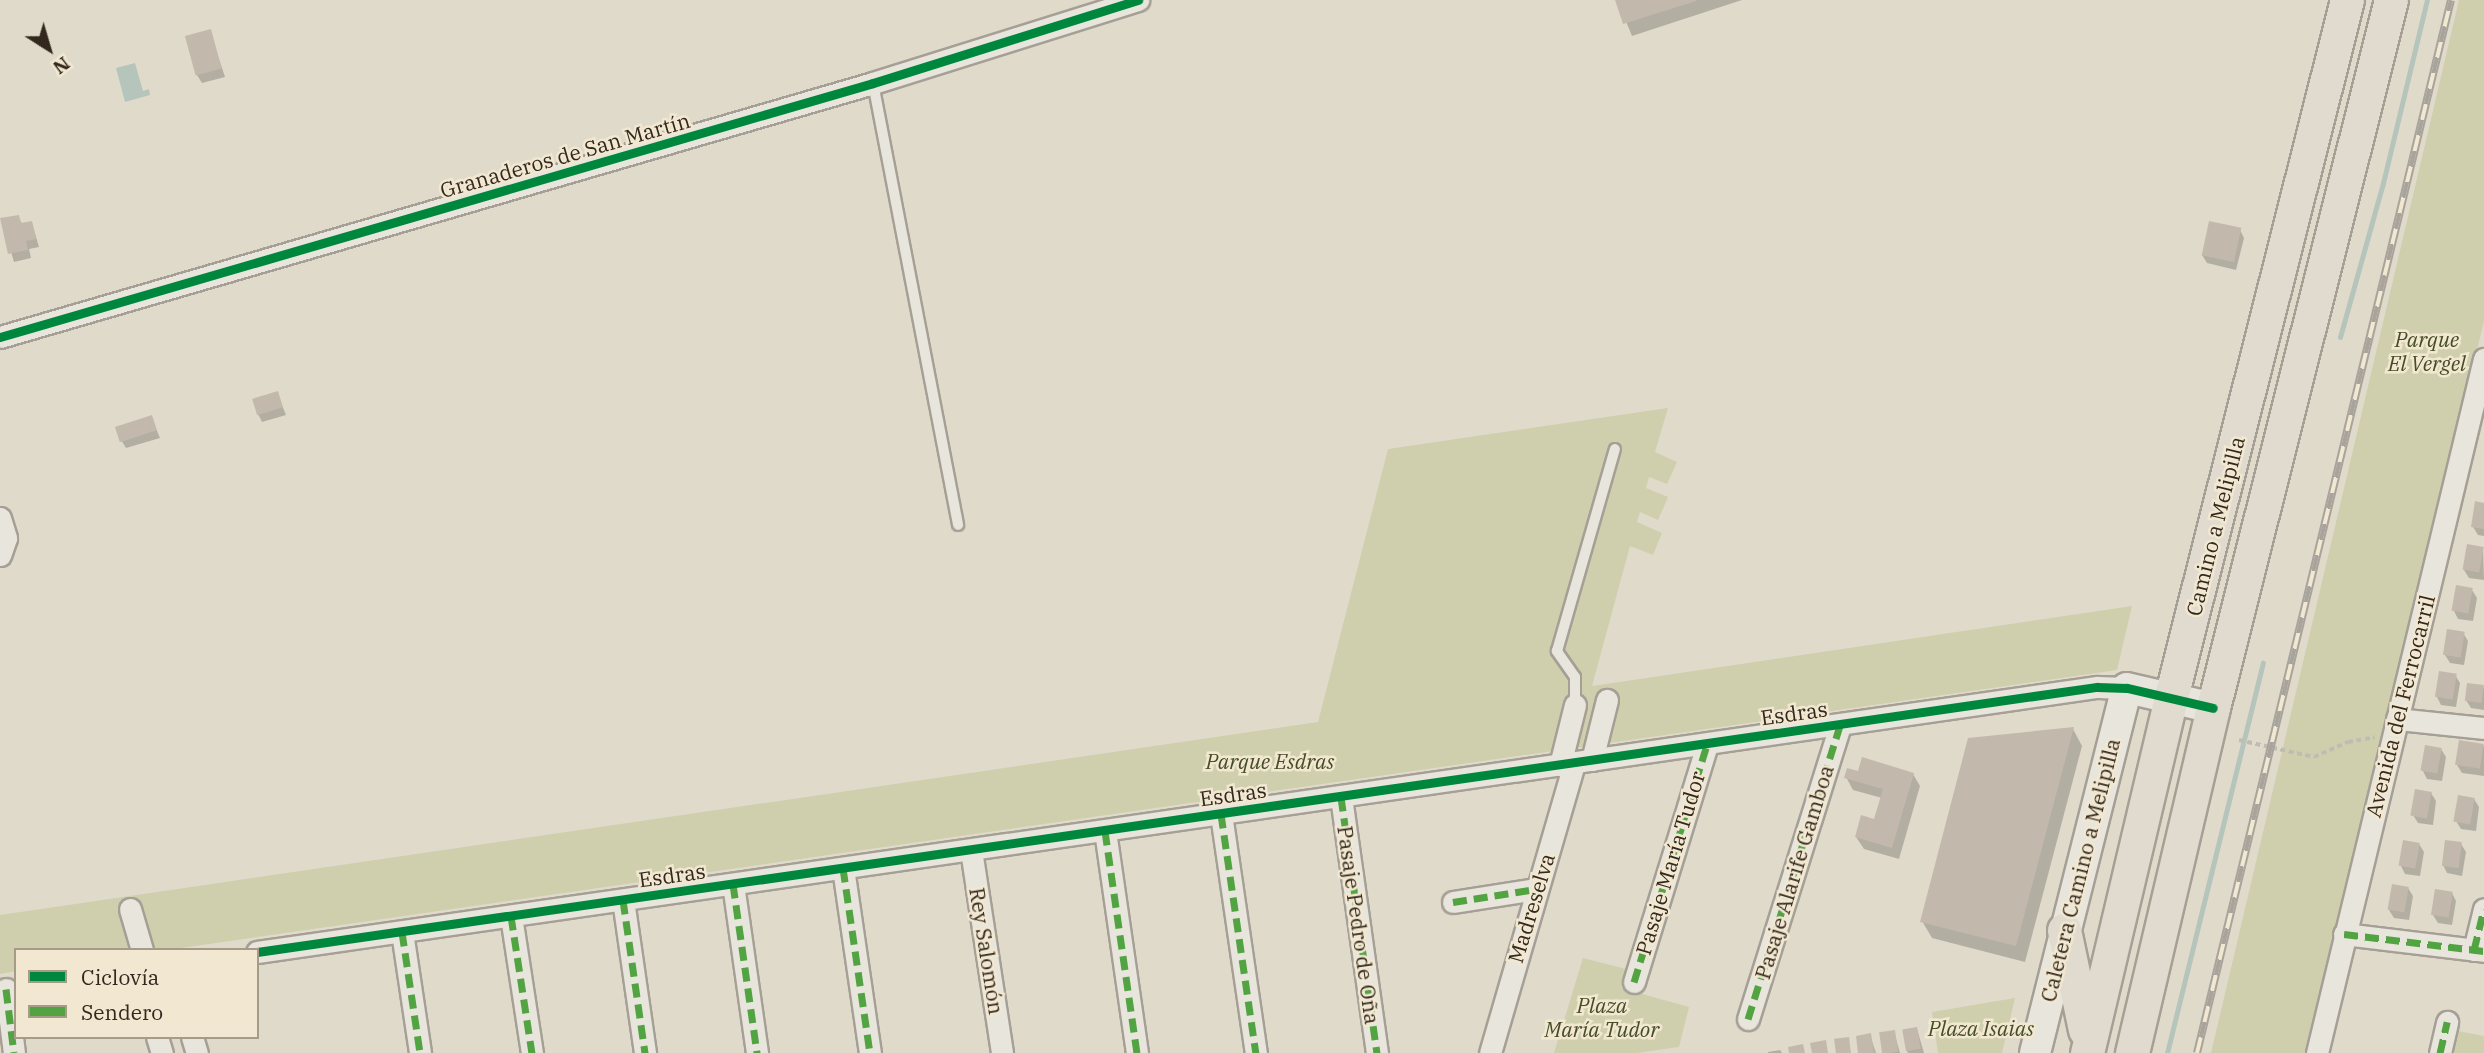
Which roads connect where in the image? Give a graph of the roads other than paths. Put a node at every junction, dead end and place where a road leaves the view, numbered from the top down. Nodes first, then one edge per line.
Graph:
1 (1138, 0) edge
2 (2347, 0) edge
3 (2391, 0) edge
4 (873, 83) junction
5 (0, 337) edge
6 (2484, 359) edge
7 (1615, 449) dead end
8 (0, 518) edge
9 (958, 525) dead end
10 (0, 555) edge
11 (2127, 688) junction
12 (2171, 697) junction
13 (1607, 700) dead end
14 (1575, 705) joint
15 (2213, 708) junction
16 (1840, 725) junction
17 (2395, 726) junction
18 (2484, 729) edge
19 (1707, 744) junction
20 (1575, 763) junction
21 (1341, 797) junction
22 (1221, 814) junction
23 (1105, 831) junction
24 (971, 850) junction
25 (844, 868) junction
26 (733, 884) junction
27 (1536, 889) junction
28 (623, 900) junction
29 (1453, 902) dead end
30 (130, 909) dead end
31 (2484, 909) edge
32 (511, 916) junction
33 (2064, 930) junction
34 (402, 932) junction
35 (2344, 934) junction
36 (141, 948) edge
37 (2479, 951) edge
38 (259, 953) edge
39 (1634, 982) dead end
40 (7, 989) edge
41 (1748, 1019) dead end
42 (2447, 1022) dead end
43 (2087, 1051) edge
44 (15, 1053) edge
45 (420, 1053) edge
46 (532, 1053) edge
47 (645, 1053) edge
48 (757, 1053) edge
49 (870, 1053) edge
50 (1002, 1053) edge
51 (1137, 1053) edge
52 (1256, 1053) edge
53 (1377, 1053) edge
54 (1490, 1053) edge
55 (2035, 1053) edge
56 (2132, 1053) edge
57 (2317, 1053) edge
58 (2440, 1053) edge

1 - 4 street, Granaderos de San Martín
2 - 12 main road, Camino a Melipilla
3 - 15 main road, Camino a Melipilla
4 - 5 street, Granaderos de San Martín
4 - 9 lane
6 - 17 street, Avenida del Ferrocarril
7 - 14 lane
8 - 10 street
11 - 12 street, Esdras
11 - 16 street, Esdras
11 - 33 street, Caletera Camino a Melipilla
12 - 15 street, Esdras
12 - 43 main road, Camino a Melipilla
13 - 20 street, Madreselva
14 - 20 street, Madreselva
15 - 56 main road, Camino a Melipilla
16 - 19 street, Esdras
16 - 41 street, Pasaje Alarife Gamboa
17 - 18 street
17 - 35 street, Avenida del Ferrocarril
19 - 20 street, Esdras
19 - 39 street, Pasaje María Tudor
20 - 21 street, Esdras
20 - 27 street, Madreselva
21 - 22 street, Esdras
21 - 53 street, Pasaje Pedro de Oña
22 - 23 street, Esdras
22 - 52 street
23 - 24 street, Esdras
23 - 51 street
24 - 25 street, Esdras
24 - 50 street, Rey Salomón
25 - 26 street, Esdras
25 - 49 street
26 - 28 street, Esdras
26 - 48 street
27 - 29 street
27 - 54 street, Madreselva
28 - 32 street, Esdras
28 - 47 street
30 - 36 street
31 - 37 street
32 - 34 street, Esdras
32 - 46 street
33 - 43 main road
33 - 55 street, Caletera Camino a Melipilla
34 - 38 street, Esdras
34 - 45 street
35 - 37 street
35 - 57 street, Avenida del Ferrocarril
40 - 44 street
42 - 58 street

